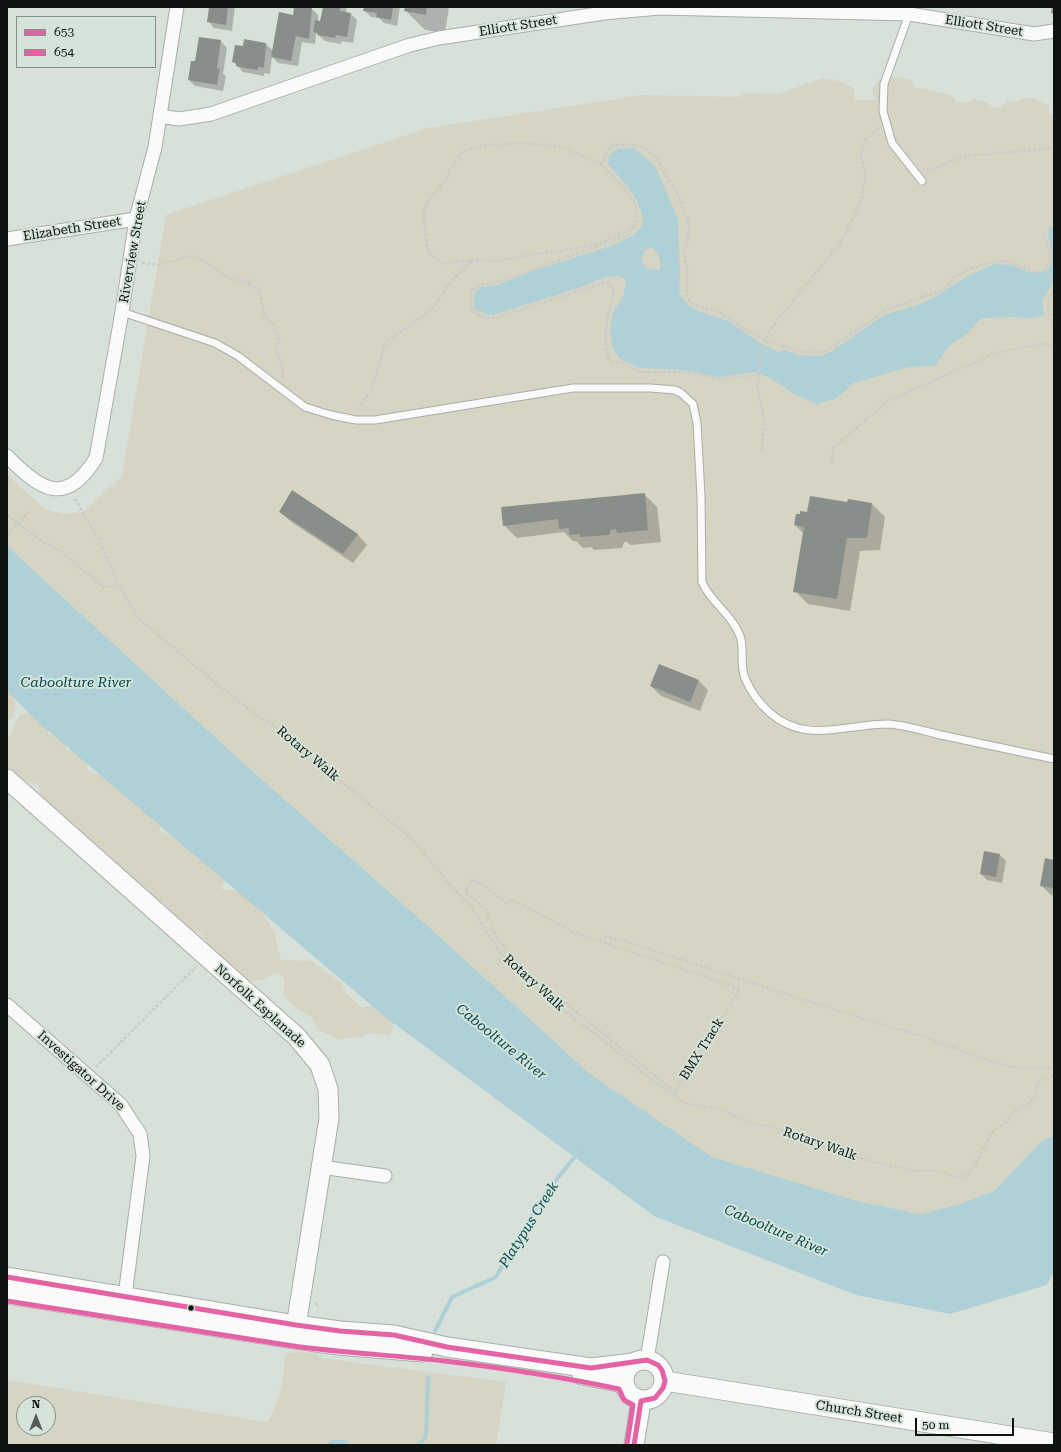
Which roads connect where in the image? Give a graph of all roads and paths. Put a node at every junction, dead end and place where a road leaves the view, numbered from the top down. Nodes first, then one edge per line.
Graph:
1 (177, 7) edge
2 (909, 14) junction
3 (1054, 31) edge
4 (160, 116) junction
5 (886, 121) junction
6 (1054, 148) edge
7 (601, 164) junction
8 (920, 178) joint
9 (136, 219) junction
10 (634, 228) junction
11 (1042, 233) dead end
12 (7, 239) edge
13 (473, 260) junction
14 (130, 263) junction
15 (1044, 270) junction
16 (252, 278) dead end
17 (1054, 282) edge
18 (248, 283) junction
19 (1054, 290) edge
20 (122, 312) junction
21 (1054, 330) edge
22 (765, 340) junction
23 (1054, 347) edge
24 (759, 375) junction
25 (275, 386) junction
26 (356, 420) junction
27 (762, 451) dead end
28 (7, 456) edge
29 (831, 463) dead end
30 (75, 499) dead end
31 (29, 512) dead end
32 (7, 515) edge
33 (7, 535) edge
34 (119, 585) junction
35 (1054, 760) edge
36 (7, 780) edge
37 (486, 886) joint
38 (604, 936) dead end
39 (206, 957) junction
40 (7, 1005) edge
41 (1054, 1068) edge
42 (87, 1076) junction
43 (1054, 1076) edge
44 (321, 1167) junction
45 (386, 1176) dead end
46 (663, 1262) dead end
47 (7, 1277) edge
48 (7, 1294) edge
49 (124, 1304) junction
50 (295, 1332) junction
51 (393, 1342) junction
52 (640, 1362) junction
53 (665, 1381) junction
54 (624, 1383) junction
55 (641, 1401) junction
56 (1054, 1443) edge
57 (634, 1445) edge

1 - 4 street, Riverview Street
2 - 3 street, Elliott Street
2 - 4 street, Elliott Street
2 - 5 lane
4 - 9 street, Riverview Street
5 - 8 lane
5 - 22 path
6 - 8 path
7 - 10 path
7 - 13 path
7 - 22 path
9 - 12 street, Elizabeth Street
9 - 14 street, Riverview Street
10 - 13 path
10 - 24 path
11 - 15 path
13 - 26 path
14 - 18 path
14 - 20 street, Riverview Street
15 - 17 path
15 - 22 path
16 - 18 path
18 - 25 path
19 - 21 path
20 - 25 lane
20 - 28 street, Riverview Street
22 - 24 path
23 - 29 path
24 - 27 path
25 - 26 lane
26 - 35 lane
30 - 34 path, Rotary Walk
31 - 33 path, bridge
32 - 34 path
34 - 43 path, Rotary Walk
36 - 39 street, Norfolk Esplanade
37 - 37 path, BMX Track
38 - 41 path
39 - 42 path
39 - 44 street, Norfolk Esplanade
40 - 42 street, Investigator Drive
42 - 49 street, Investigator Drive
44 - 45 street
44 - 50 street, Norfolk Esplanade
46 - 52 street
47 - 49 street
48 - 49 street
49 - 50 street
50 - 51 street
51 - 52 street
51 - 54 street
52 - 53 street
52 - 54 street
53 - 55 street
53 - 56 street, Church Street
54 - 55 street
55 - 57 street

